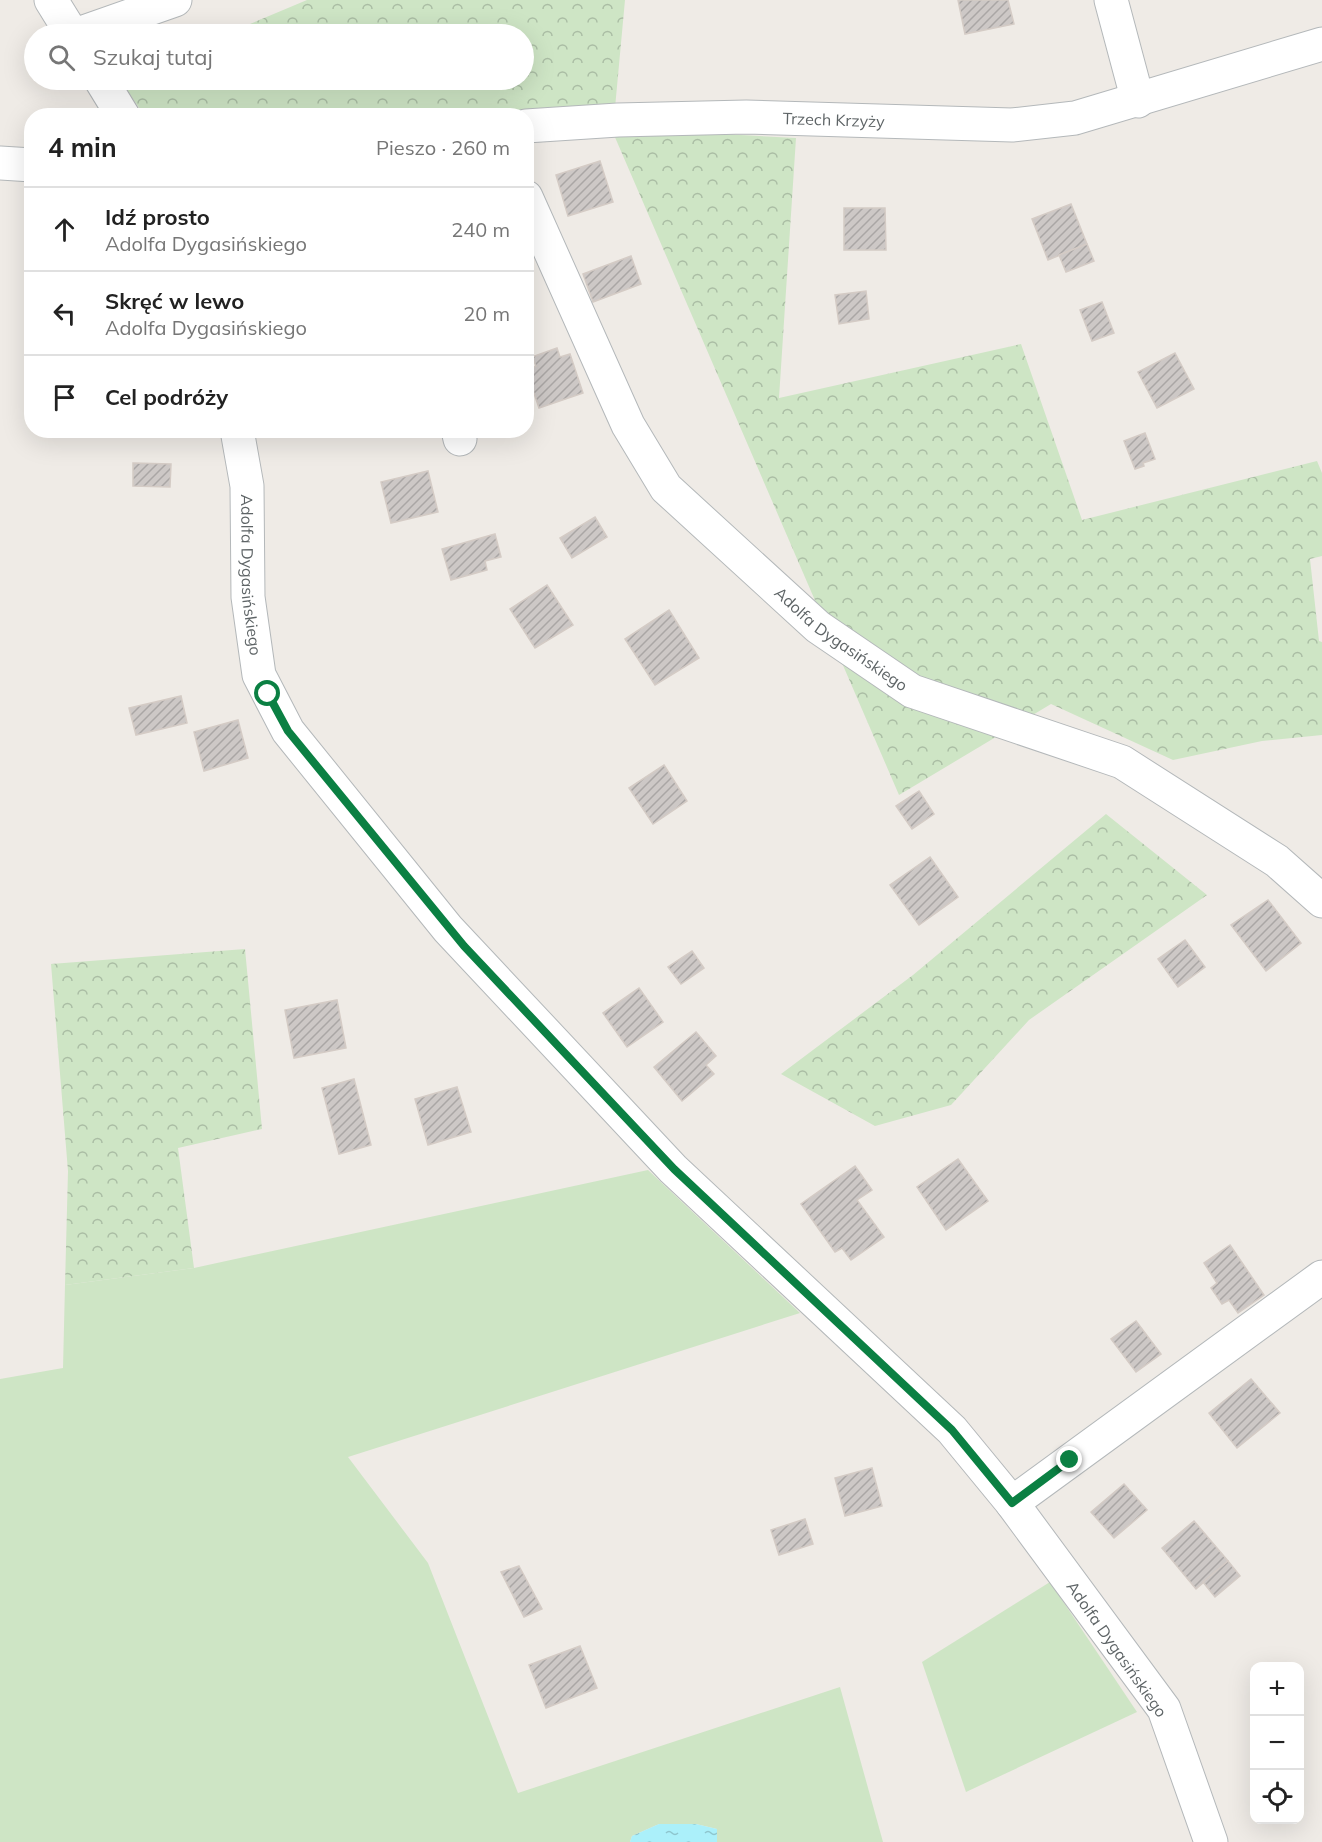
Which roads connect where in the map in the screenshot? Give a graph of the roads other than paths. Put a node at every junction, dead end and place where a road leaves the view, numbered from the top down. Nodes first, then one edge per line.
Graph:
1 (51, 0) edge
2 (175, 0) edge
3 (1111, 0) edge
4 (66, 24) edge
5 (107, 24) edge
6 (1322, 44) edge
7 (106, 90) edge
8 (1138, 101) junction
9 (118, 108) edge
10 (534, 125) edge
11 (0, 163) edge
12 (24, 164) edge
13 (534, 215) edge
14 (238, 438) edge
15 (1322, 901) edge
16 (1322, 1277) edge
17 (1012, 1503) junction
18 (1211, 1842) edge

1 - 4 street
2 - 5 street
3 - 8 street
6 - 8 street, Trzech Krzyży
7 - 9 street
8 - 10 street, Trzech Krzyży
11 - 12 street
13 - 15 street, Adolfa Dygasińskiego
14 - 17 street, Adolfa Dygasińskiego
16 - 17 street
17 - 18 street, Adolfa Dygasińskiego

